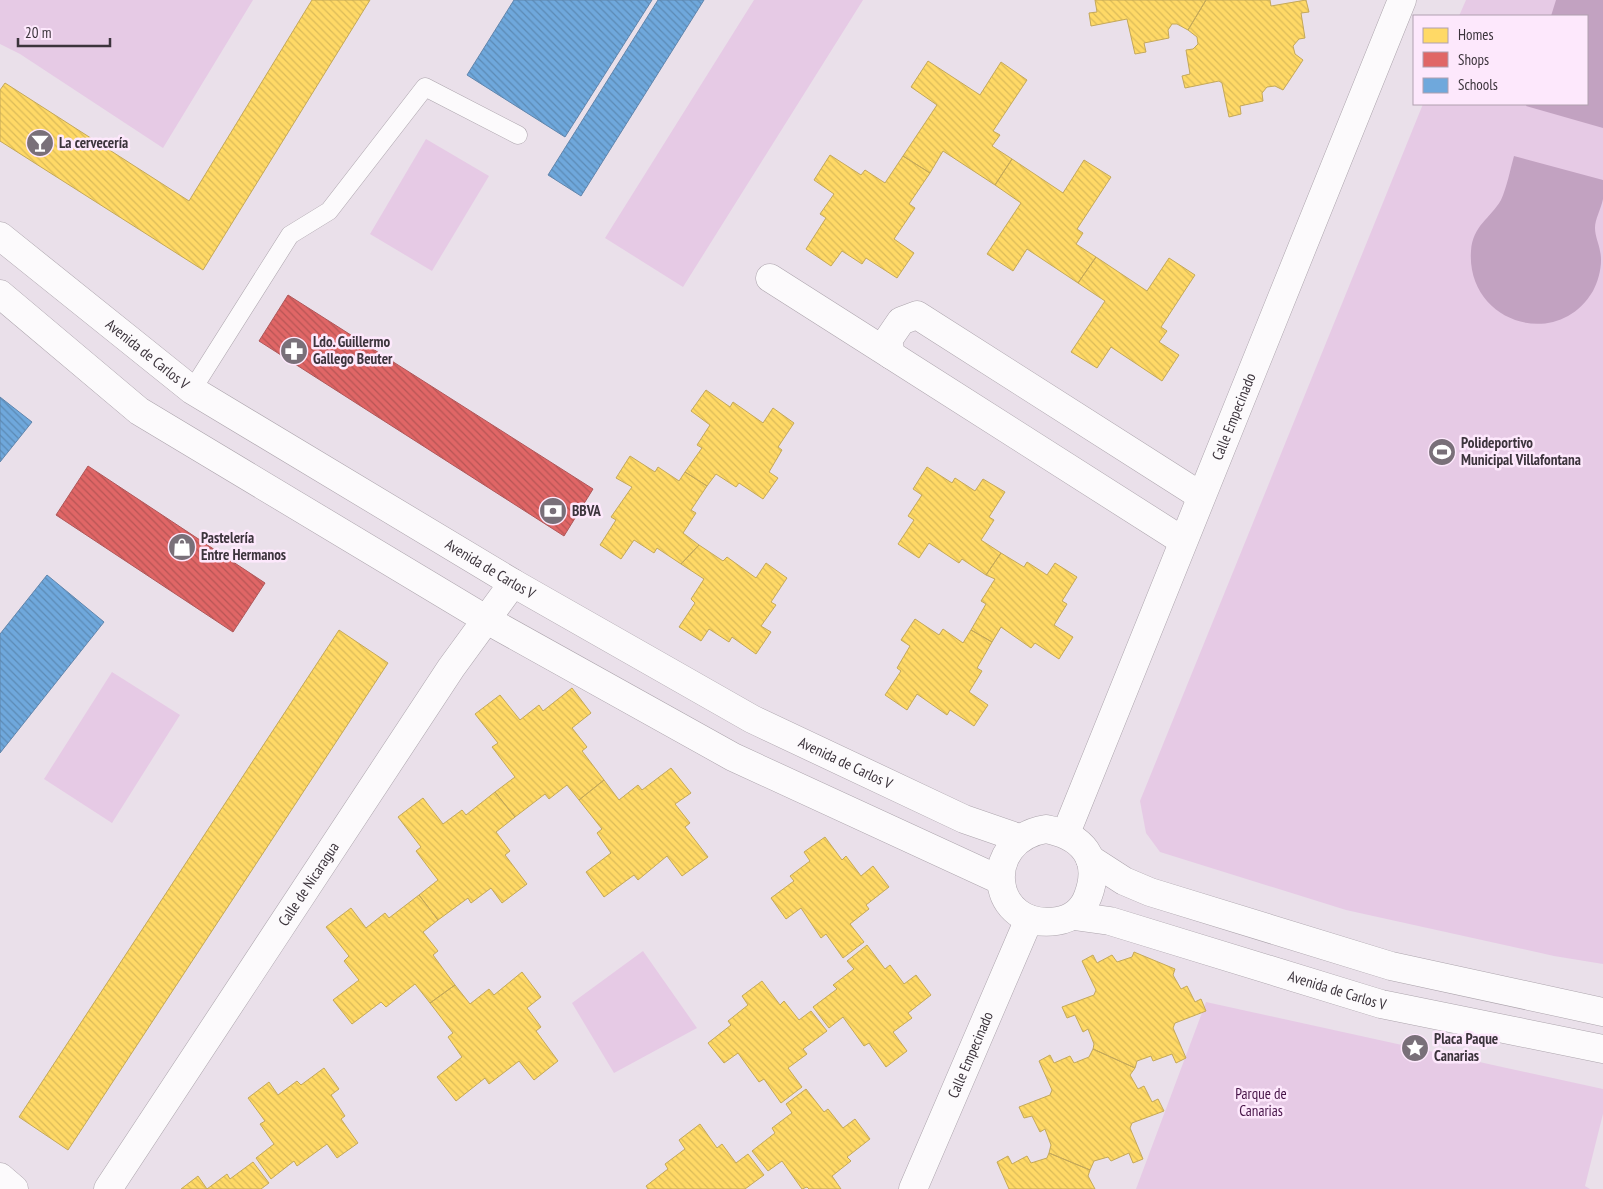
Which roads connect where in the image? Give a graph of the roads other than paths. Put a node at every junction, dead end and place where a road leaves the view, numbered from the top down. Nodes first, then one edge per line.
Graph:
1 (1402, 0) edge
2 (518, 135) dead end
3 (0, 236) edge
4 (770, 278) dead end
5 (0, 294) edge
6 (891, 355) junction
7 (192, 390) junction
8 (1201, 496) junction
9 (1183, 541) junction
10 (513, 583) junction
11 (487, 620) junction
12 (1066, 833) junction
13 (1019, 838) junction
14 (1090, 859) junction
15 (1000, 880) junction
16 (1074, 916) junction
17 (1029, 919) junction
18 (1603, 1012) edge
19 (1603, 1049) edge
20 (0, 1177) edge
21 (14, 1189) edge
22 (108, 1189) edge
23 (913, 1189) edge

1 - 8 street, Calle Empecinado
2 - 7 lane
3 - 7 street, Avenida de Carlos V
4 - 6 street
5 - 11 street
6 - 8 street
6 - 9 street
7 - 10 street, Avenida de Carlos V
8 - 9 street, Calle Empecinado
9 - 12 street, Calle Empecinado
10 - 11 street, Calle de Nicaragua
10 - 13 street, Avenida de Carlos V
11 - 15 street
11 - 22 street, Calle de Nicaragua
12 - 13 street
12 - 14 street
13 - 15 street
14 - 16 street
14 - 18 street
15 - 17 street
16 - 17 street
16 - 19 street, Avenida de Carlos V
17 - 23 street, Calle Empecinado
20 - 21 street

